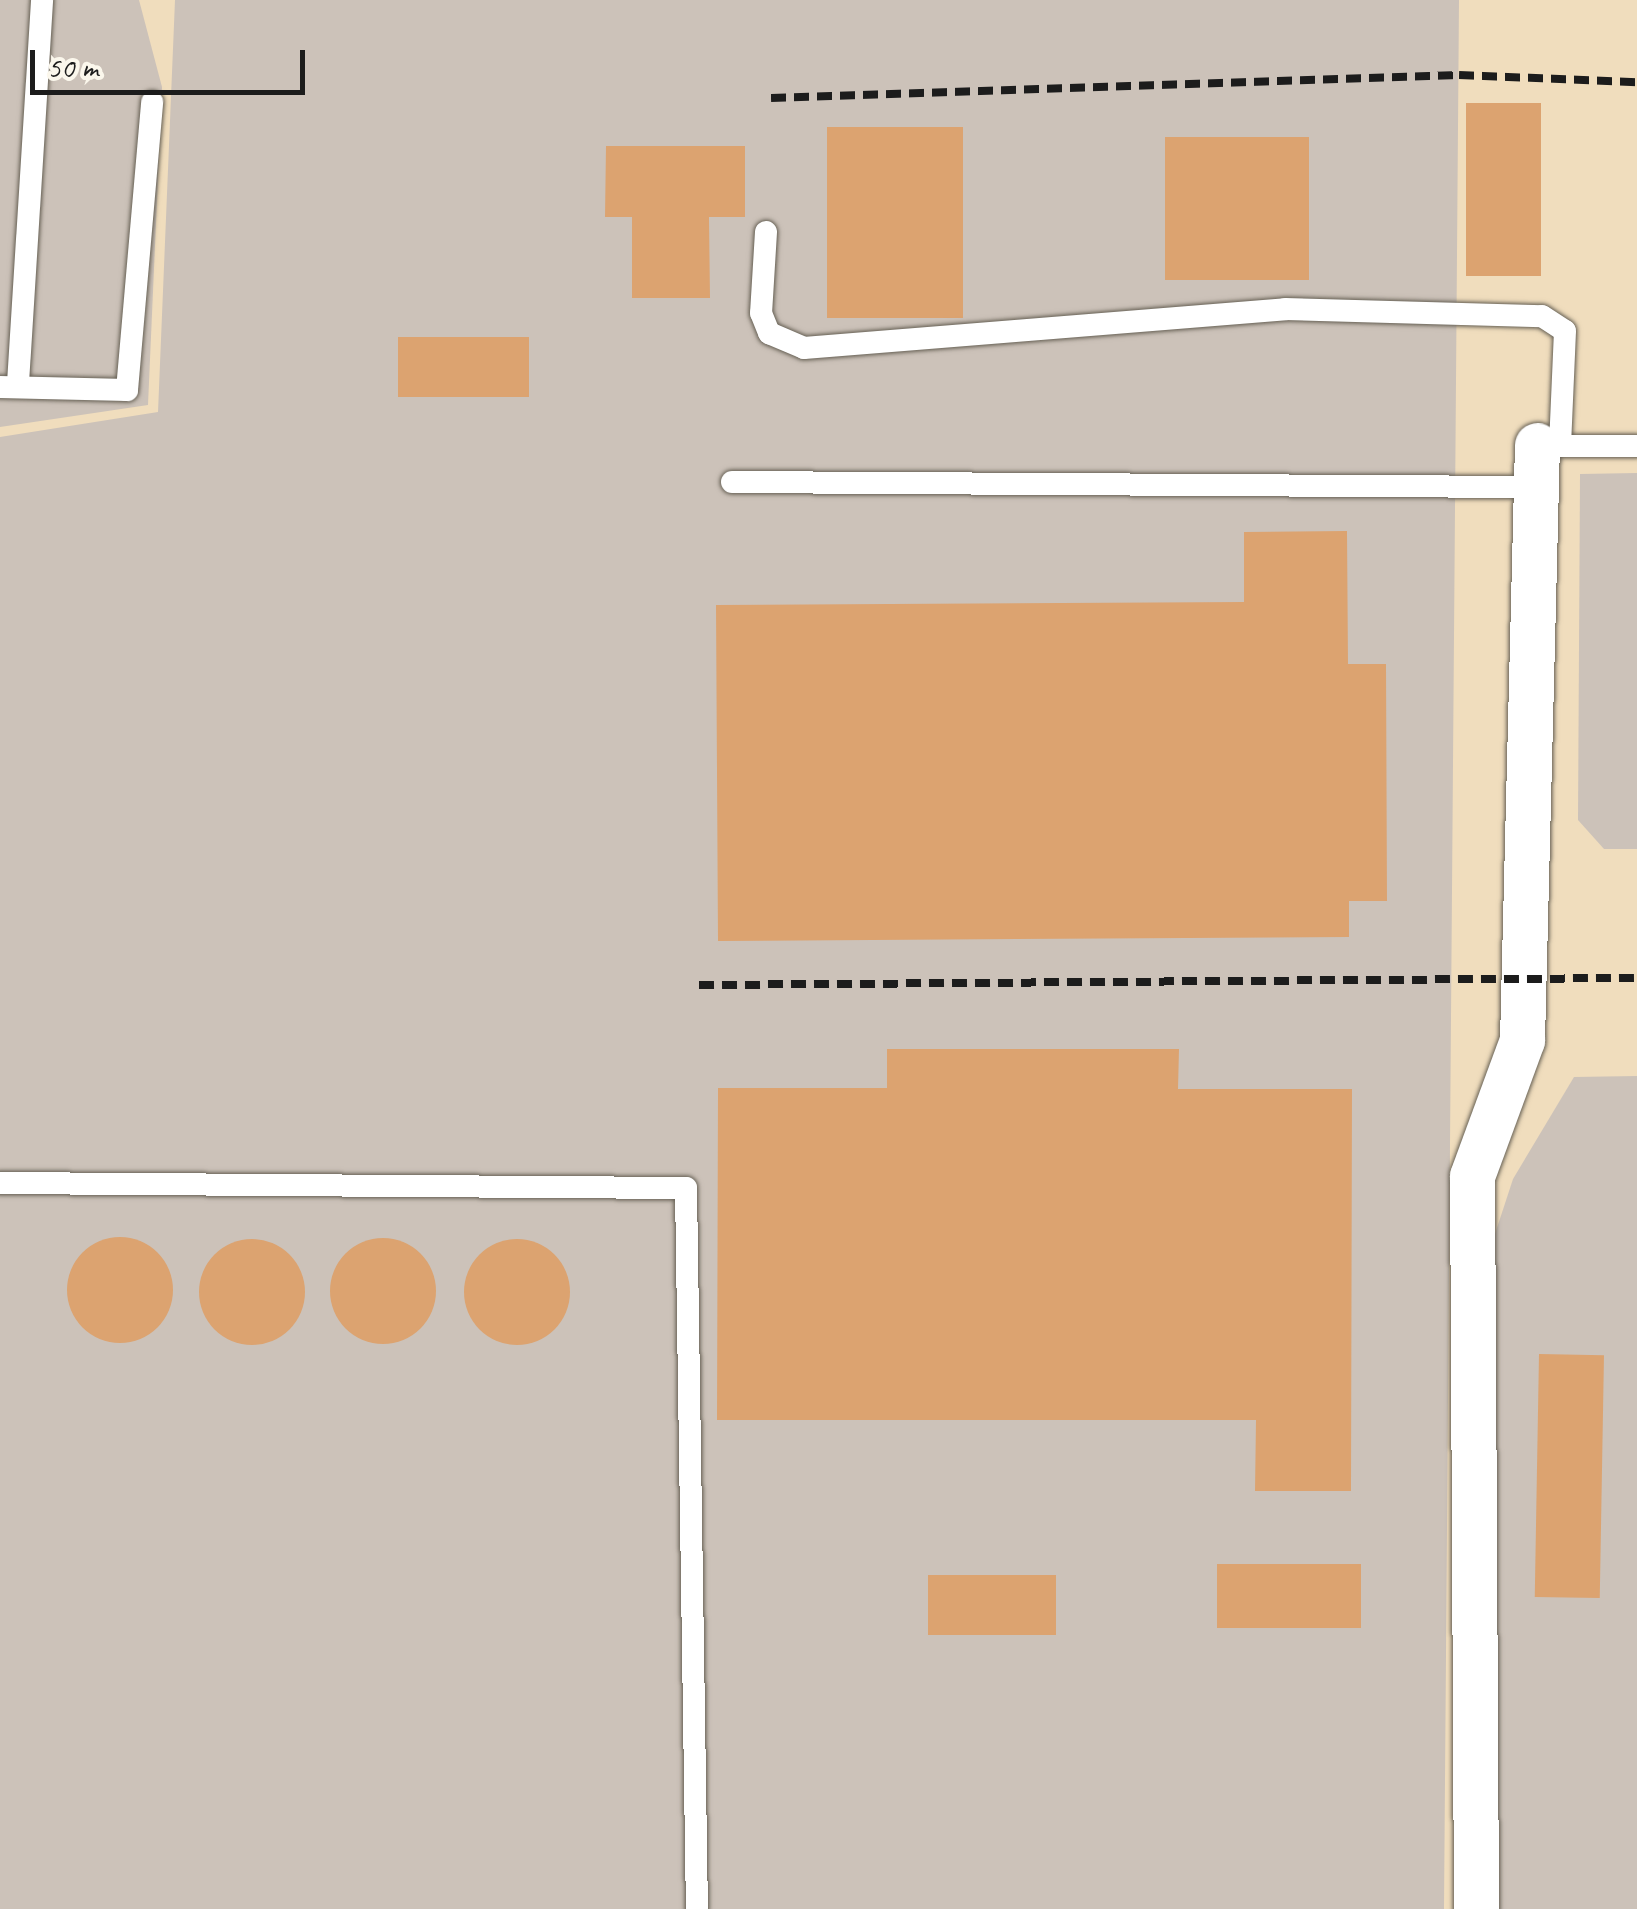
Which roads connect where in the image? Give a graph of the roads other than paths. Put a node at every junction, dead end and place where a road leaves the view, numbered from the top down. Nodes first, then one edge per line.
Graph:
1 (42, 0) edge
2 (152, 102) dead end
3 (766, 232) dead end
4 (9, 385) edge
5 (1637, 446) edge
6 (1545, 459) junction
7 (732, 482) dead end
8 (0, 1183) edge
9 (697, 1909) edge
10 (1476, 1909) edge

1 - 4 lane
2 - 4 lane
3 - 6 lane
5 - 6 lane
6 - 7 lane
6 - 10 street
8 - 9 lane

